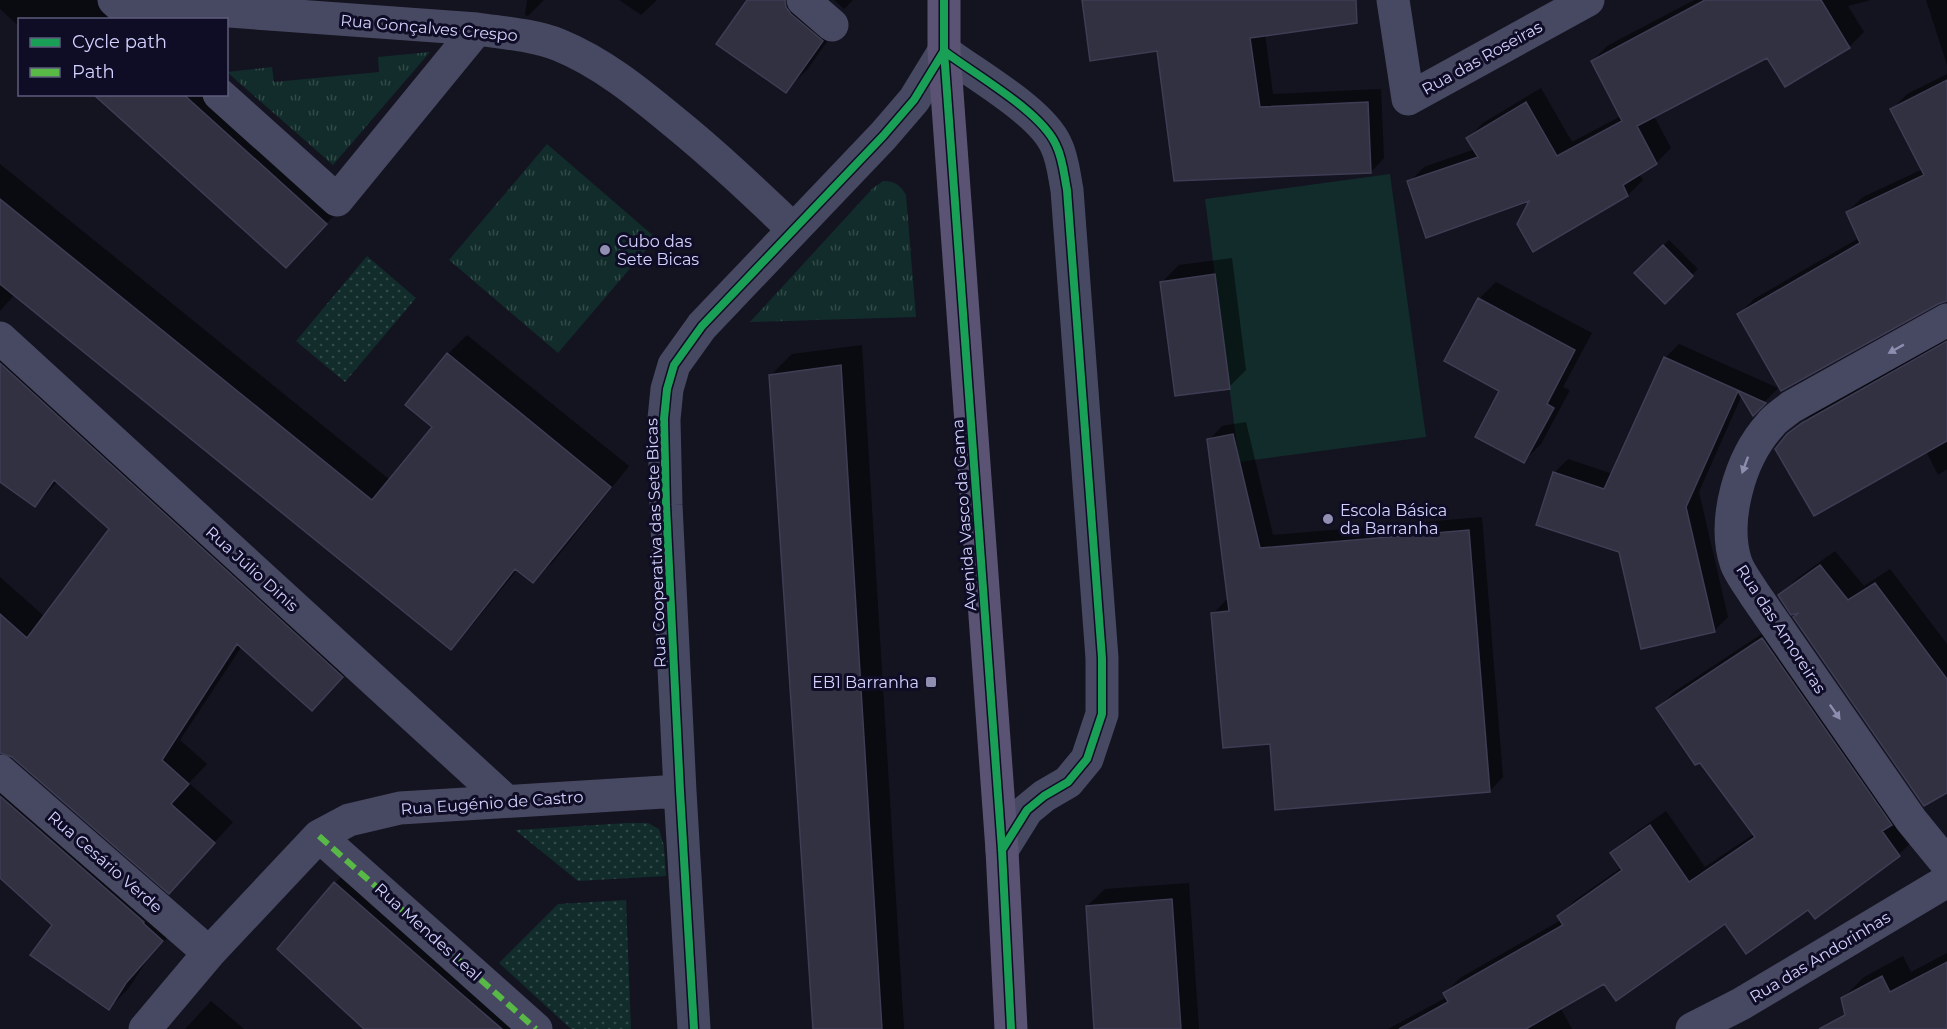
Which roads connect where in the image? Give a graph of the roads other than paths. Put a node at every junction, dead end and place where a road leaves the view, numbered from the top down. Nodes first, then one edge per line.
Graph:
1 (114, 0) edge
2 (144, 0) edge
3 (803, 0) edge
4 (924, 0) edge
5 (944, 0) edge
6 (1393, 0) edge
7 (1588, 0) edge
8 (134, 18) edge
9 (832, 25) dead end
10 (477, 29) junction
11 (944, 51) junction
12 (221, 96) edge
13 (793, 229) junction
14 (1947, 320) edge
15 (0, 338) edge
16 (0, 771) edge
17 (680, 791) junction
18 (505, 800) junction
19 (319, 836) junction
20 (1002, 850) junction
21 (1947, 864) edge
22 (1947, 881) edge
23 (209, 953) junction
24 (145, 1029) edge
25 (536, 1029) edge
26 (694, 1029) edge
27 (1011, 1029) edge
28 (1692, 1029) edge

1 - 8 street
2 - 10 street, Rua Gonçalves Crespo
3 - 9 street
4 - 11 main road, Avenida Vasco da Gama
5 - 11 main road, Avenida Vasco da Gama
6 - 7 street, Rua das Roseiras
10 - 12 street
10 - 13 street, Rua Gonçalves Crespo
11 - 13 street, Rua Cooperativa das Sete Bicas
11 - 20 main road, Avenida Vasco da Gama
11 - 20 street
13 - 17 street, Rua Cooperativa das Sete Bicas
14 -> 21 street, Rua das Amoreiras
15 - 18 street, Rua Júlio Dinis
16 - 23 street, Rua Cesário Verde
17 - 18 street, Rua Eugénio de Castro
17 - 26 street, Rua Cooperativa das Sete Bicas
18 - 19 street, Rua Eugénio de Castro
19 - 23 street, Rua Eugénio de Castro
19 - 25 street, Rua Mendes Leal
20 - 27 main road, Avenida Vasco da Gama
22 - 28 street, Rua das Andorinhas
23 - 24 street, Rua Eugénio de Castro

